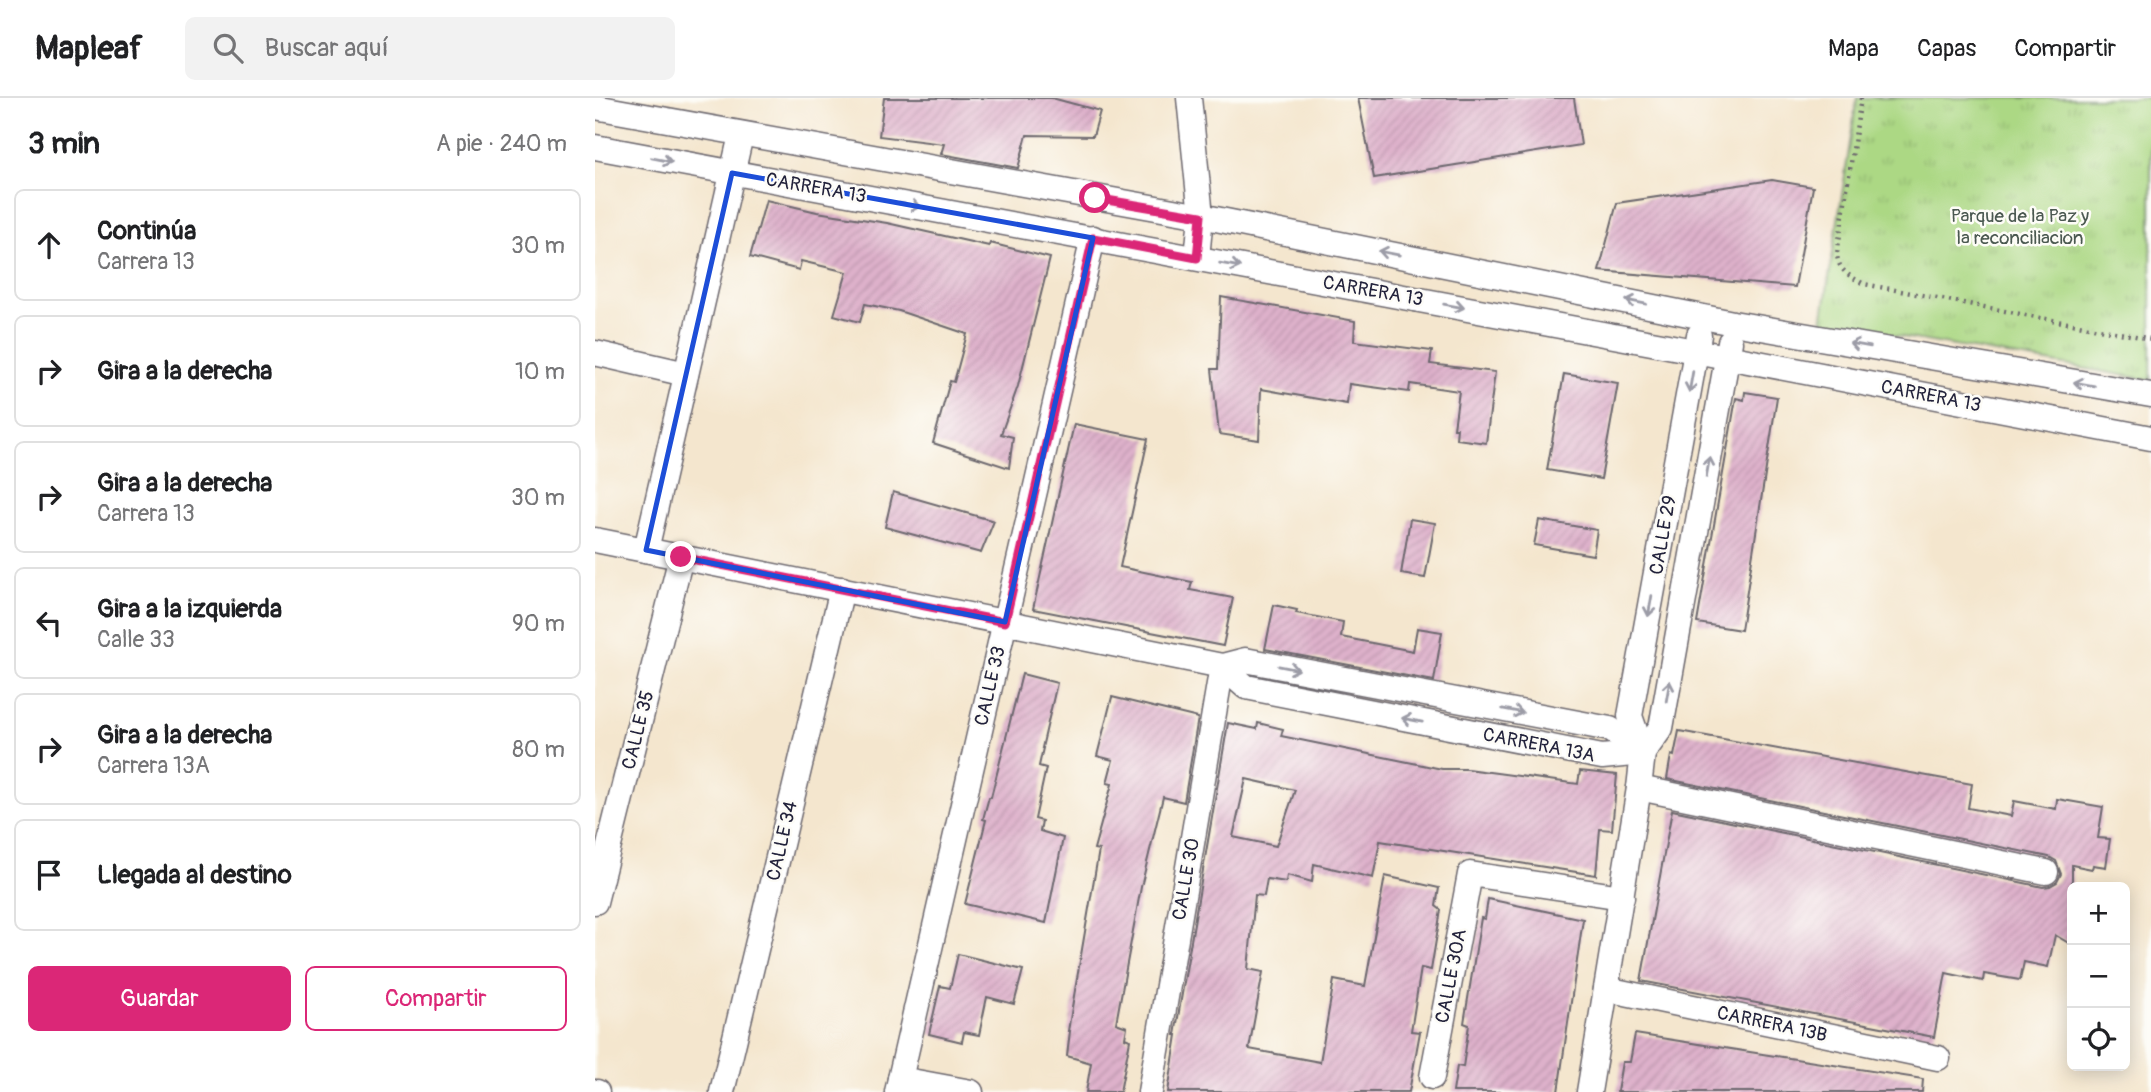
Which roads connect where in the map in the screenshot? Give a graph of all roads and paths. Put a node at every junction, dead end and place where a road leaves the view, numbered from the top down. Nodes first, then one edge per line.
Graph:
1 (1189, 98) edge
2 (1861, 98) edge
3 (595, 107) edge
4 (741, 135) junction
5 (595, 147) edge
6 (732, 173) junction
7 (1201, 216) junction
8 (1093, 238) junction
9 (1197, 258) junction
10 (1702, 315) junction
11 (1733, 323) junction
12 (2151, 339) edge
13 (1696, 351) junction
14 (595, 353) edge
15 (1727, 357) junction
16 (686, 374) junction
17 (2151, 395) edge
18 (2151, 438) edge
19 (595, 540) edge
20 (646, 550) junction
21 (681, 557) junction
22 (842, 589) junction
23 (1005, 622) junction
24 (1222, 666) junction
25 (1643, 753) junction
26 (1639, 788) junction
27 (2046, 872) dead end
28 (1622, 897) junction
29 (595, 902) edge
30 (1606, 989) junction
31 (1938, 1058) dead end
32 (1432, 1077) dead end
33 (898, 1085) edge
34 (722, 1092) edge
35 (971, 1092) edge
36 (1150, 1092) edge
37 (1589, 1092) edge

1 - 7 street
2 - 12 path
3 - 4 street, CARRERA 13
4 - 6 street
4 - 7 street, CARRERA 13
5 -> 6 street, CARRERA 13
6 -> 8 street, CARRERA 13
6 - 16 street
7 - 9 street
10 -> 7 street, CARRERA 13
8 - 9 street, CARRERA 13
8 - 23 street, CALLE 33
9 -> 13 street, CARRERA 13
10 - 11 street, CARRERA 13
10 - 13 street, CALLE 29
11 - 15 street, CALLE 29
17 -> 11 street, CARRERA 13
13 - 15 street, CARRERA 13
13 -> 25 street, CALLE 29
14 - 16 street
15 - 18 street, CARRERA 13
25 -> 15 street, CALLE 29
16 - 20 street
19 - 20 street, CARRERA 13A
20 - 21 street, CARRERA 13A
21 - 22 street, CARRERA 13A
21 - 29 street, CALLE 35
22 - 23 street, CARRERA 13A
22 - 34 street, CALLE 34
23 - 24 street, CARRERA 13A
23 - 33 street, CALLE 33
24 - 25 street, CARRERA 13A
24 - 36 street, CALLE 30
25 - 26 street, CALLE 29
26 - 27 street
26 - 28 street, CALLE 29
28 - 30 street, CALLE 29
28 - 32 street, CALLE 30A
30 - 31 street, CARRERA 13B
30 - 37 street, CALLE 29
33 - 35 street

